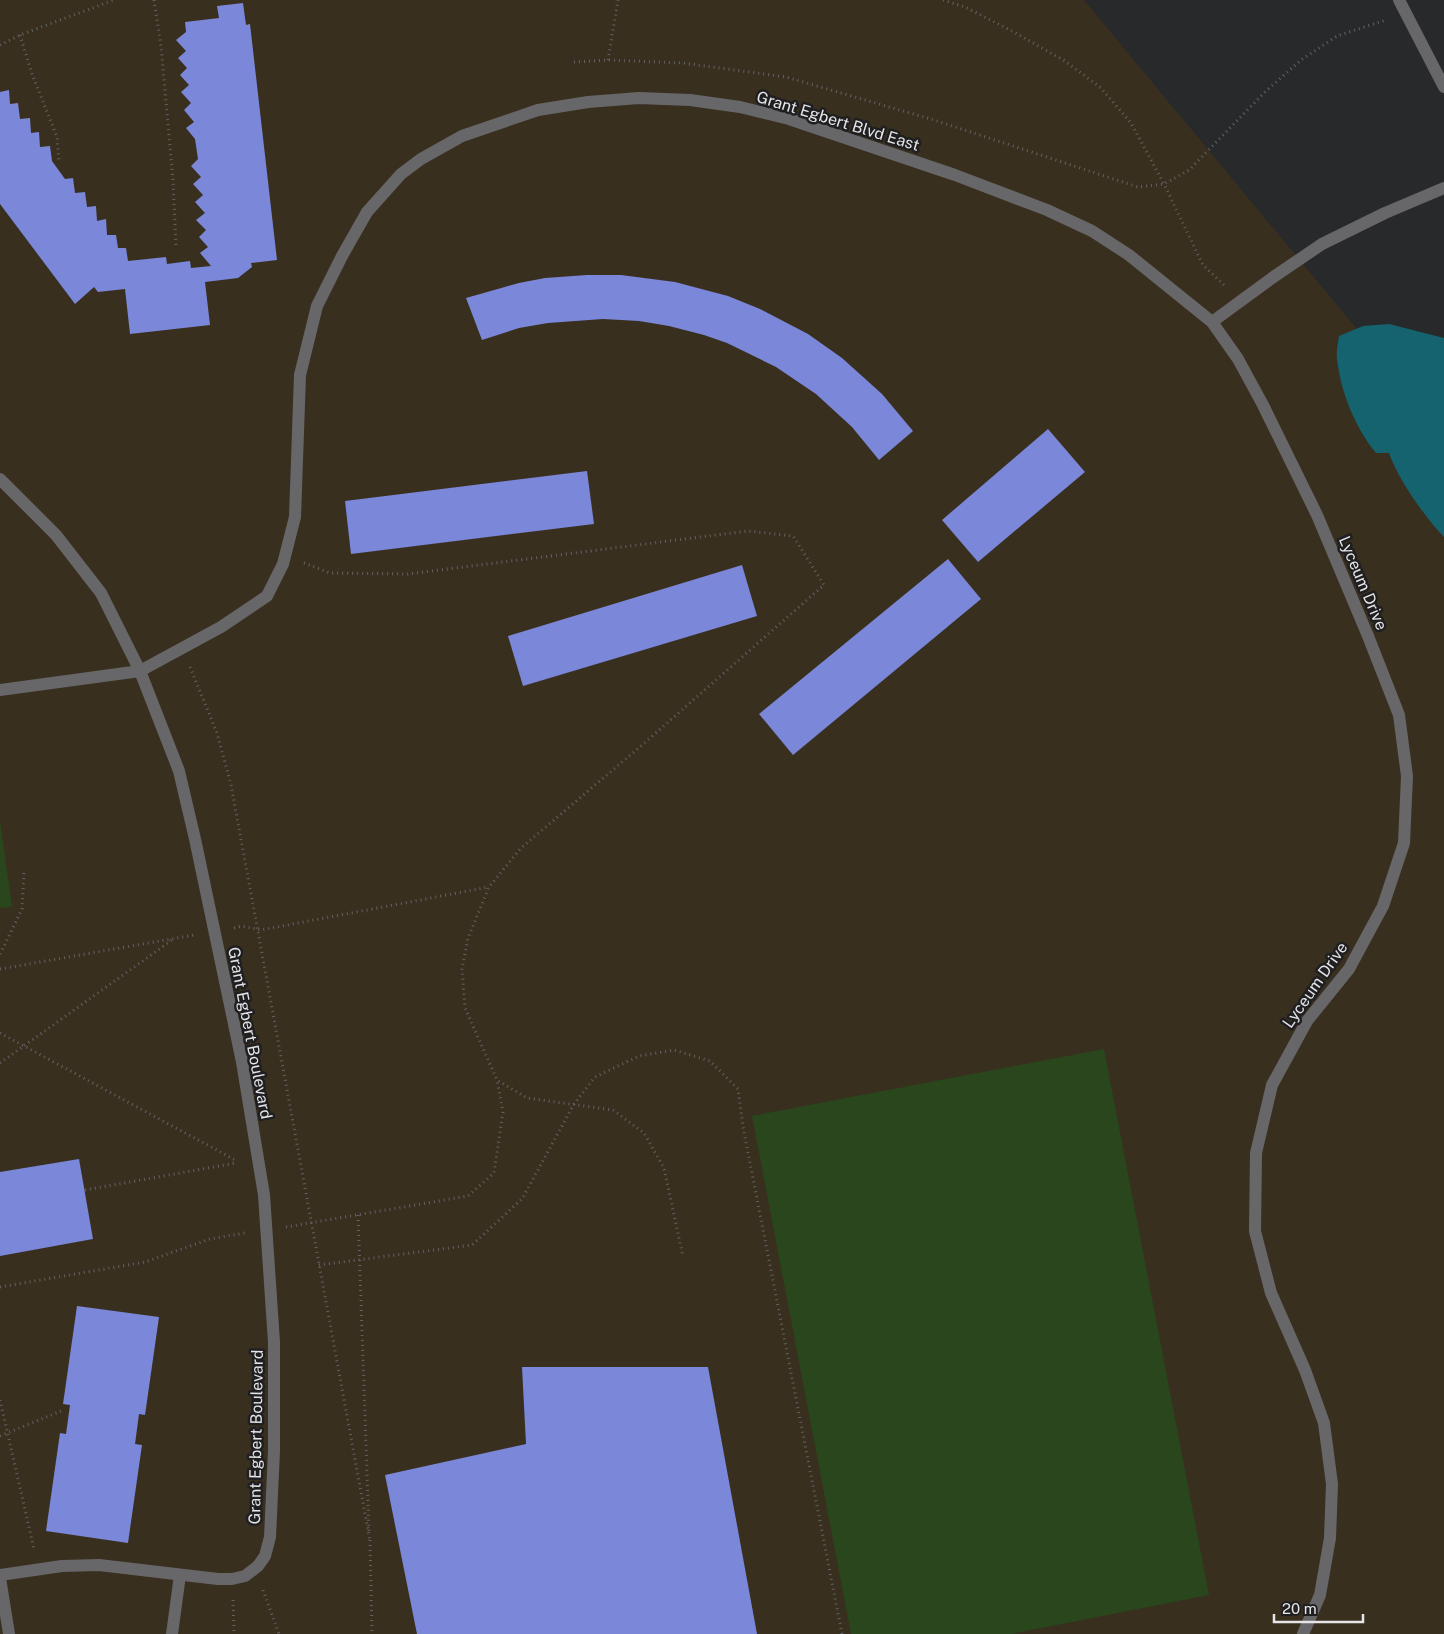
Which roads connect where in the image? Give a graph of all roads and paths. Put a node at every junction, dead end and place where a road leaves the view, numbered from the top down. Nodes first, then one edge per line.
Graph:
1 (114, 0) edge
2 (154, 0) edge
3 (618, 0) edge
4 (943, 0) edge
5 (1399, 0) edge
6 (1406, 13) junction
7 (20, 35) junction
8 (0, 45) edge
9 (608, 60) junction
10 (574, 62) dead end
11 (1444, 87) edge
12 (59, 162) dead end
13 (1164, 184) junction
14 (1444, 188) edge
15 (176, 247) dead end
16 (1241, 301) junction
17 (1212, 322) junction
18 (0, 479) edge
19 (285, 556) junction
20 (182, 648) junction
21 (140, 671) junction
22 (0, 690) edge
23 (24, 873) dead end
24 (489, 887) junction
25 (257, 929) junction
26 (214, 931) junction
27 (174, 938) junction
28 (0, 954) edge
29 (0, 969) edge
30 (0, 1033) edge
31 (25, 1046) junction
32 (0, 1064) edge
33 (574, 1104) junction
34 (84, 1190) dead end
35 (358, 1215) dead end
36 (683, 1257) dead end
37 (360, 1259) junction
38 (319, 1265) junction
39 (0, 1400) edge
40 (61, 1411) dead end
41 (8, 1433) junction
42 (0, 1436) edge
43 (370, 1542) junction
44 (39, 1569) junction
45 (252, 1571) junction
46 (180, 1575) junction
47 (0, 1576) edge
48 (232, 1579) junction
49 (10, 1634) edge
50 (172, 1634) edge
51 (234, 1634) edge
52 (279, 1634) edge
53 (372, 1634) edge
54 (842, 1634) edge
55 (1302, 1634) edge

1 - 7 path
2 - 15 path
3 - 9 path
4 - 13 path
5 - 6 street
6 - 11 street
6 - 13 path
7 - 8 path
7 - 12 path
9 - 10 path
9 - 13 path
13 - 16 path
14 - 16 street
16 - 17 street
17 - 19 street, Grant Egbert Blvd East
17 - 55 street, Lyceum Drive
18 - 21 street, Grant Egbert Boulevard
19 - 20 street, Grant Egbert Blvd East
19 - 24 path
20 - 21 street, Grant Egbert Blvd East
20 - 25 path
21 - 22 street
21 - 26 street, Grant Egbert Boulevard
23 - 28 path
24 - 25 path
24 - 33 path
25 - 26 path
25 - 38 path
26 - 27 path
26 - 45 street, Grant Egbert Boulevard
27 - 29 path
27 - 31 path
30 - 31 path
31 - 32 path
31 - 34 path
33 - 36 path
33 - 37 path
33 - 54 path
35 - 37 path
37 - 38 path
37 - 43 path
38 - 43 path
39 - 41 path
40 - 41 path
41 - 42 path
41 - 44 path
43 - 53 path
44 - 46 street
44 - 47 street
45 - 48 street
45 - 52 path
46 - 48 street
46 - 50 street
47 - 49 street
48 - 51 path

